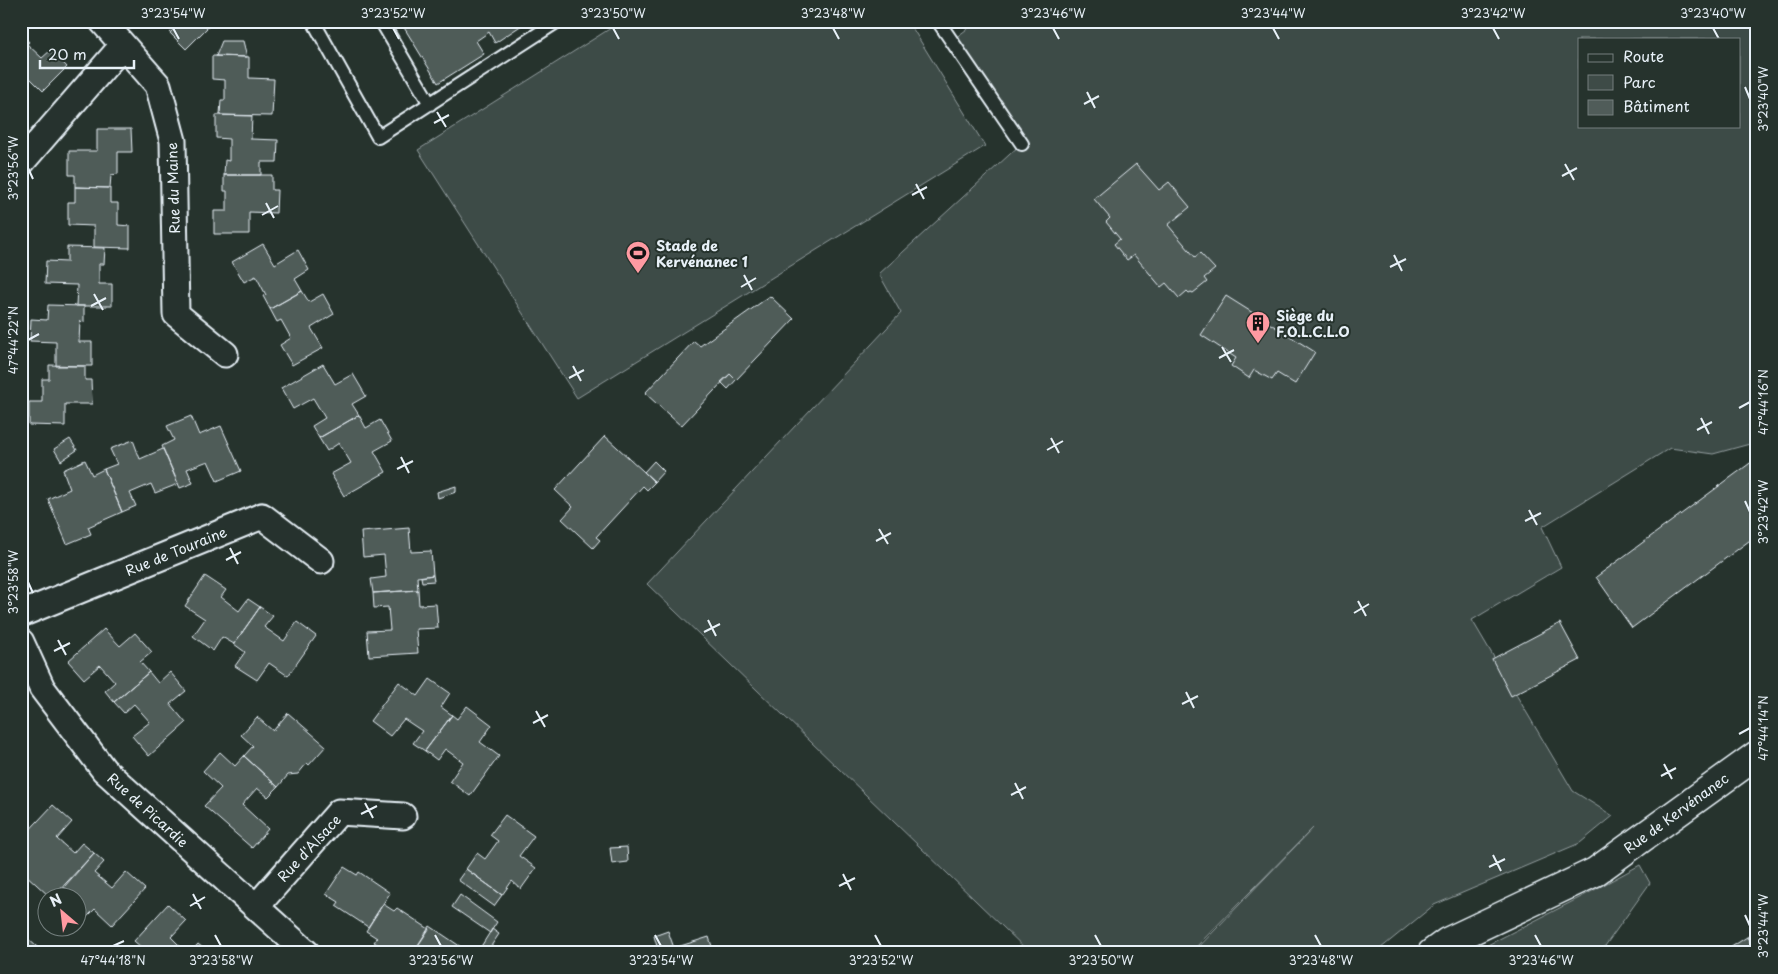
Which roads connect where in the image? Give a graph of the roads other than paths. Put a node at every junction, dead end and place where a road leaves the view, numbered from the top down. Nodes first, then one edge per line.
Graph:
1 (102, 21) edge
2 (313, 21) edge
3 (381, 21) edge
4 (558, 21) edge
5 (938, 21) edge
6 (123, 45) junction
7 (430, 104) junction
8 (1022, 144) dead end
9 (21, 163) edge
10 (225, 354) dead end
11 (321, 561) dead end
12 (21, 614) edge
13 (21, 642) edge
14 (1757, 755) edge
15 (403, 816) dead end
16 (256, 906) junction
17 (307, 953) edge
18 (1432, 953) edge

1 - 6 street, Rue du Maine
2 - 7 lane
3 - 7 lane
4 - 7 lane
5 - 8 lane
6 - 9 street
6 - 10 street, Rue du Maine
11 - 12 street, Rue de Touraine
13 - 16 street, Rue de Picardie
14 - 18 street, Rue de Kervénanec
15 - 16 street, Rue d'Alsace
16 - 17 street, Rue de Picardie

